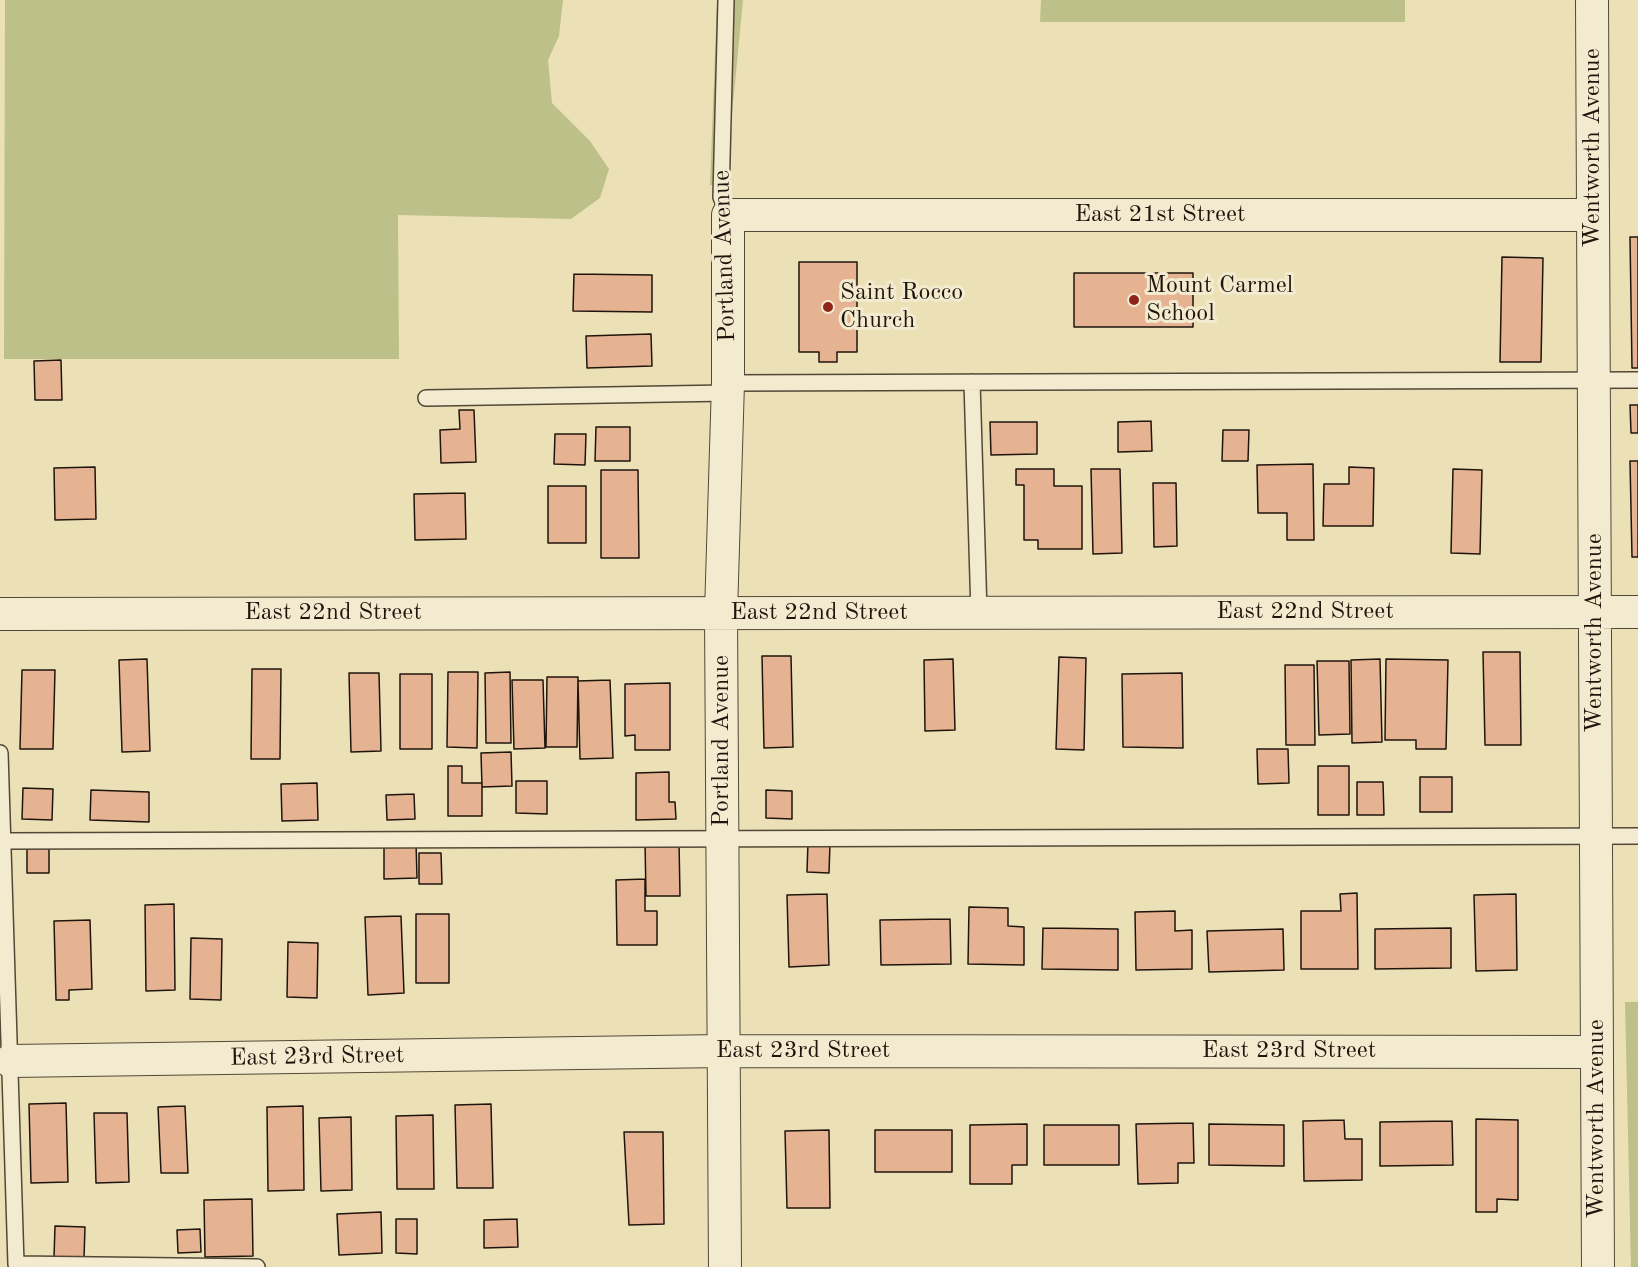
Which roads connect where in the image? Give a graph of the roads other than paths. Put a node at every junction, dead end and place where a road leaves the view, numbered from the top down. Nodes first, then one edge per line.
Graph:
1 (726, 0) edge
2 (1592, 0) edge
3 (728, 215) junction
4 (1593, 215) junction
5 (1594, 380) junction
6 (1638, 380) edge
7 (972, 382) junction
8 (728, 388) junction
9 (426, 398) dead end
10 (1596, 612) junction
11 (1638, 612) edge
12 (721, 613) junction
13 (979, 613) junction
14 (0, 614) edge
15 (0, 753) edge
16 (1596, 836) junction
17 (1638, 836) edge
18 (722, 839) junction
19 (3, 841) junction
20 (723, 1051) junction
21 (1597, 1052) junction
22 (10, 1061) junction
23 (257, 1267) edge
24 (725, 1267) edge
25 (1598, 1267) edge

1 - 3 lane, Portland Avenue
2 - 4 street, Wentworth Avenue
3 - 4 street, East 21st Street
3 - 8 street, Portland Avenue
4 - 5 street, Wentworth Avenue
5 - 6 lane
5 - 7 lane
5 - 10 street, Wentworth Avenue
7 - 8 lane
7 - 13 lane
8 - 9 lane
8 - 12 street, Portland Avenue
10 - 11 street, East 22nd Street
10 - 13 street, East 22nd Street
10 - 16 street, Wentworth Avenue
12 - 13 street, East 22nd Street
12 - 14 street, East 22nd Street
12 - 18 street, Portland Avenue
15 - 19 lane
16 - 17 lane
16 - 18 lane
16 - 21 street, Wentworth Avenue
18 - 19 lane
18 - 20 street, Portland Avenue
19 - 22 lane
20 - 21 street, East 23rd Street
20 - 22 street, East 23rd Street
20 - 24 street, Portland Avenue
21 - 25 street, Wentworth Avenue
22 - 23 lane

